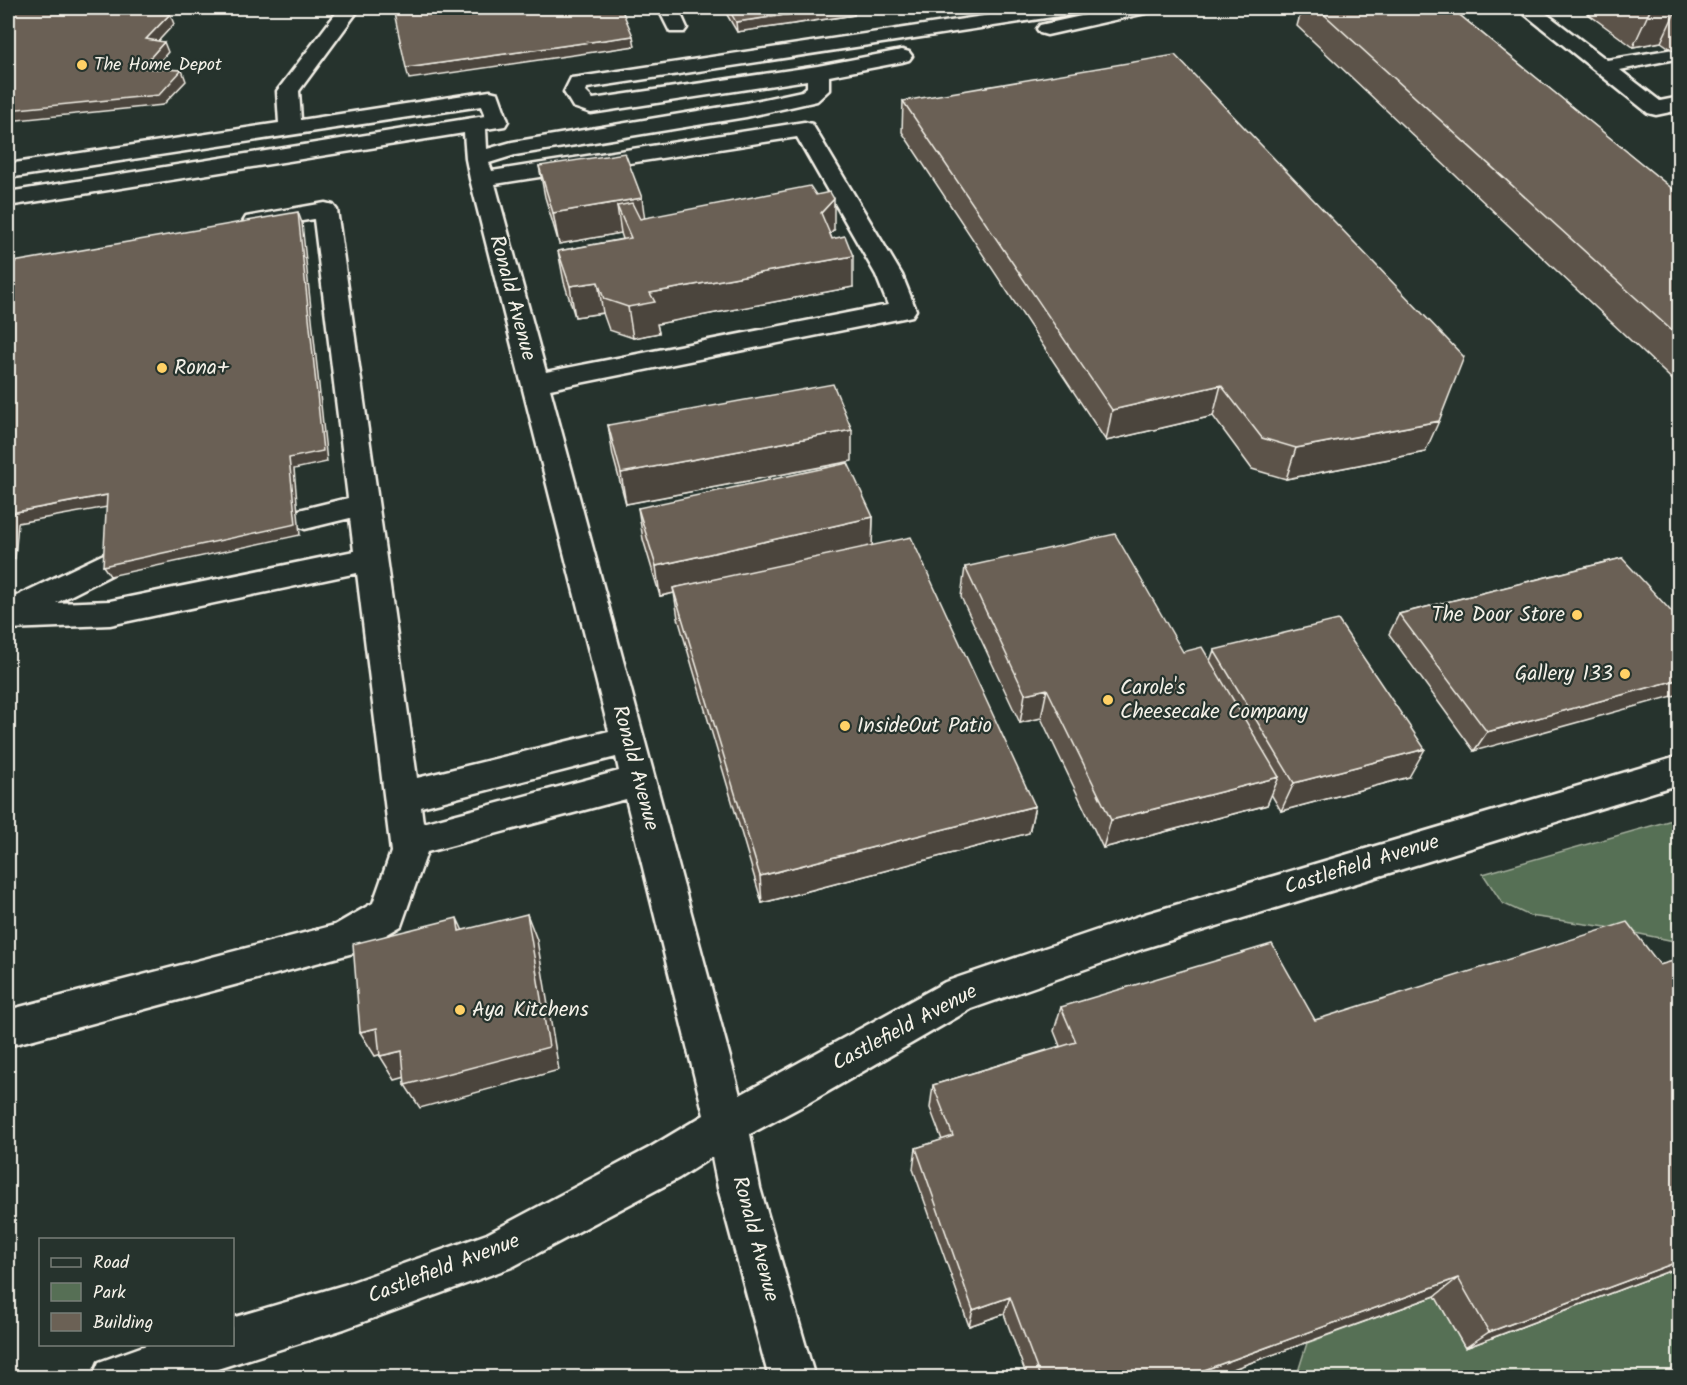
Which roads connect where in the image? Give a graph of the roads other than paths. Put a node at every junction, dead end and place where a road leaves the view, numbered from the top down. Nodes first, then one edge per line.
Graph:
1 (350, 8) edge
2 (668, 8) edge
3 (1072, 8) edge
4 (1143, 8) edge
5 (1527, 8) edge
6 (677, 28) dead end
7 (979, 42) dead end
8 (921, 53) dead end
9 (1676, 53) dead end
10 (1603, 67) junction
11 (818, 72) junction
12 (1680, 103) edge
13 (474, 125) junction
14 (290, 127) junction
15 (479, 169) junction
16 (8, 171) edge
17 (8, 199) edge
18 (231, 226) edge
19 (535, 383) junction
20 (363, 505) junction
21 (305, 518) dead end
22 (370, 559) junction
23 (106, 564) edge
24 (8, 616) edge
25 (627, 740) junction
26 (1680, 770) edge
27 (638, 781) junction
28 (401, 797) junction
29 (408, 842) junction
30 (8, 1028) edge
31 (727, 1124) junction
32 (234, 1340) edge
33 (216, 1346) edge
34 (115, 1377) edge
35 (792, 1377) edge

1 - 14 street
2 - 6 street
3 - 11 street
4 - 7 street
5 - 10 street
8 - 11 street
9 - 10 street
10 - 12 street
11 - 15 street
13 - 14 street
13 - 15 street, Ronald Avenue
13 - 17 street
14 - 16 street
15 - 19 street, Ronald Avenue
15 - 19 street
18 - 20 street
19 - 25 street, Ronald Avenue
20 - 21 street
20 - 22 street
22 - 24 street
22 - 28 street
23 - 24 street
25 - 27 street, Ronald Avenue
25 - 28 street
26 - 31 street, Castlefield Avenue
27 - 29 street
27 - 31 street, Ronald Avenue
28 - 29 street
29 - 30 street
31 - 32 street, Castlefield Avenue
31 - 35 street, Ronald Avenue
33 - 34 street

